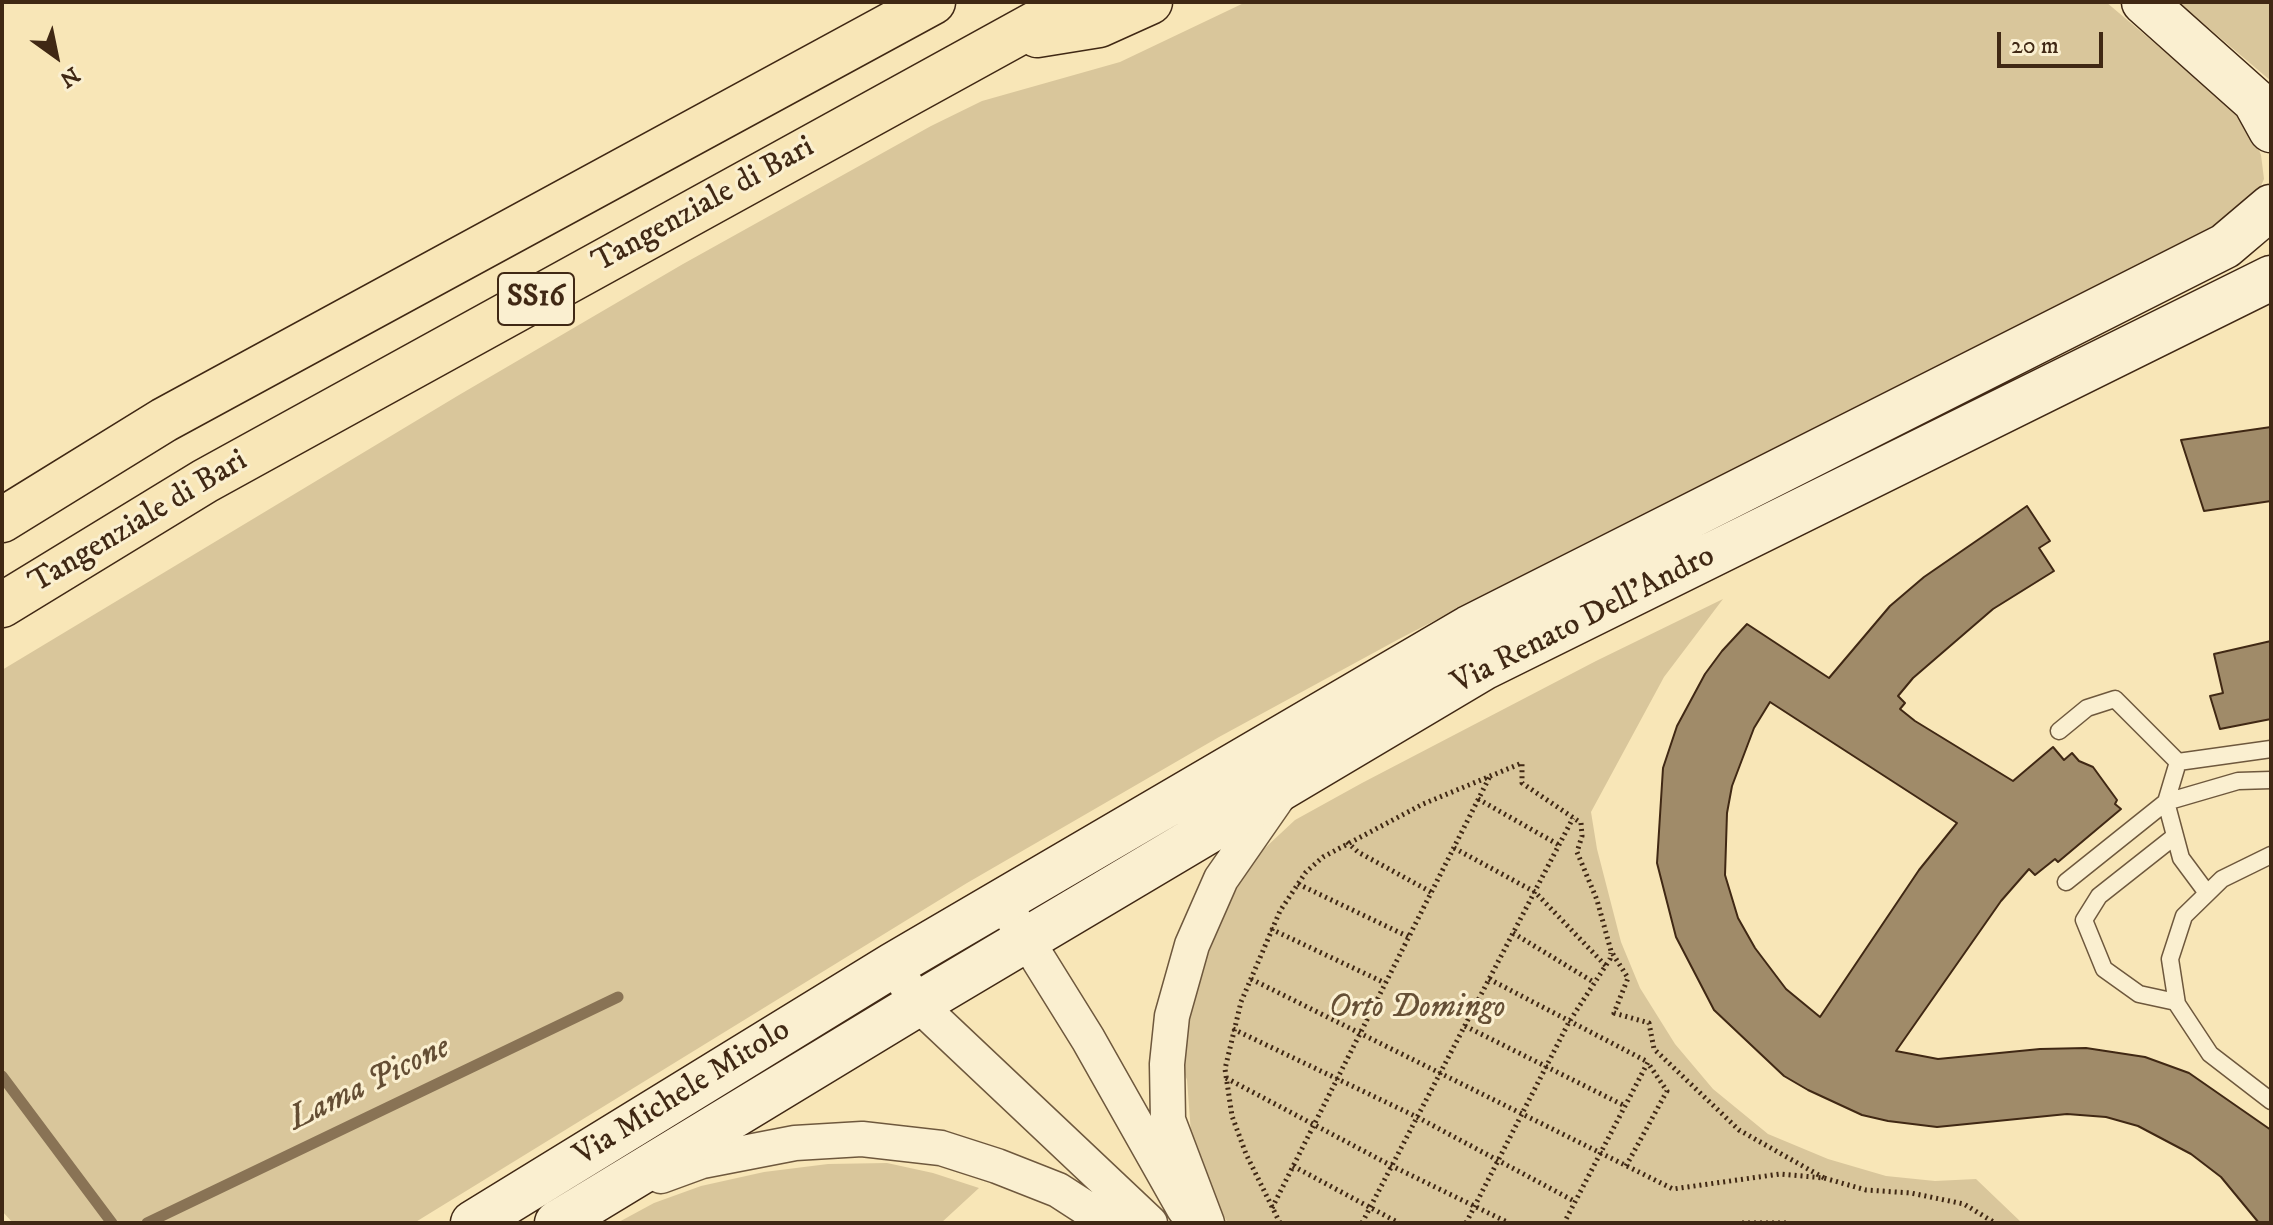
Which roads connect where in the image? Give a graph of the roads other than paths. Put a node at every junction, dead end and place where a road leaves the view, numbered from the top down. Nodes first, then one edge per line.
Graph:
1 (933, 2) edge
2 (1075, 2) edge
3 (1150, 2) edge
4 (2144, 2) edge
5 (1003, 41) junction
6 (2271, 130) edge
7 (2271, 207) edge
8 (2271, 278) edge
9 (2, 520) edge
10 (2, 605) edge
11 (2059, 731) dead end
12 (2271, 749) edge
13 (2178, 762) junction
14 (2271, 780) edge
15 (1289, 783) junction
16 (2166, 802) junction
17 (2175, 836) junction
18 (2271, 855) edge
19 (2066, 882) dead end
20 (2207, 893) junction
21 (1002, 901) junction
22 (1026, 939) junction
23 (893, 965) junction
24 (2176, 1002) junction
25 (918, 1004) junction
26 (2271, 1101) edge
27 (573, 1213) edge
28 (473, 1223) edge
29 (1109, 1223) edge
30 (1150, 1223) edge
31 (1192, 1223) edge
32 (1207, 1223) edge

1 - 9 highway, SS16
2 - 5 highway, Tangenziale di Bari / SS16
3 - 5 highway
4 - 6 street
5 - 10 highway, Tangenziale di Bari / SS16
7 - 21 street, Via Renato Dell'Andro
8 - 15 street, Via Renato Dell'Andro
11 - 13 lane
12 - 13 lane
13 - 16 lane
14 - 16 lane
15 - 22 street, Via Renato Dell'Andro
15 - 32 street
16 - 17 lane
16 - 19 lane
17 - 20 lane
17 - 24 lane
18 - 20 lane
20 - 24 lane
21 - 22 street
21 - 23 street, Via Renato Dell'Andro
22 - 25 street, Via Renato Dell'Andro
22 - 31 street
23 - 25 street
23 - 28 street, Via Michele Mitolo
24 - 26 lane
25 - 27 street, Via Michele Mitolo
25 - 30 street
27 - 29 street

